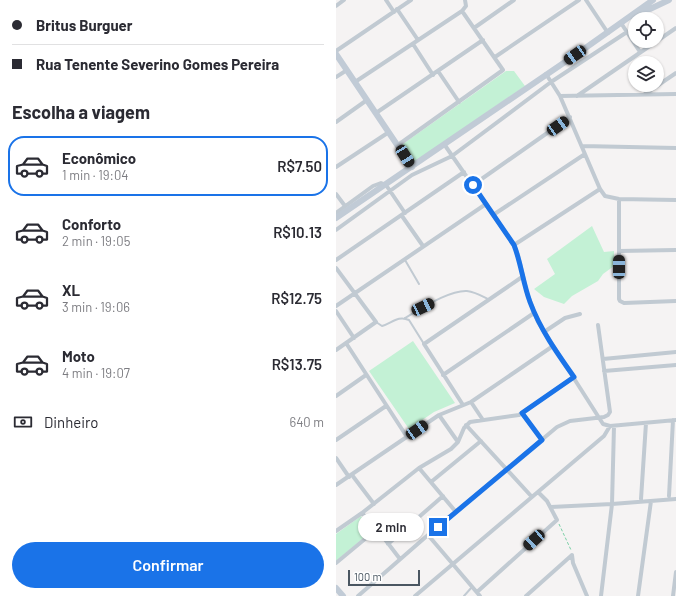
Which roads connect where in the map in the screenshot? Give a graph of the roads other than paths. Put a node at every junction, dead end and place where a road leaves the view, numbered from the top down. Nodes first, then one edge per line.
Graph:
1 (344, 0) edge
2 (386, 0) edge
3 (411, 0) edge
4 (465, 0) edge
5 (514, 0) edge
6 (579, 0) edge
7 (586, 0) edge
8 (652, 0) edge
9 (669, 0) edge
10 (336, 6) edge
11 (396, 10) junction
12 (462, 11) junction
13 (636, 12) edge
14 (640, 12) edge
15 (628, 18) edge
16 (621, 23) junction
17 (474, 28) junction
18 (676, 28) edge
19 (627, 32) junction
20 (608, 33) junction
21 (664, 36) edge
22 (418, 40) junction
23 (483, 40) junction
24 (413, 44) junction
25 (646, 48) edge
26 (584, 49) junction
27 (336, 50) edge
28 (640, 52) junction
29 (336, 54) edge
30 (495, 57) junction
31 (589, 57) junction
32 (347, 70) junction
33 (438, 71) junction
34 (546, 74) junction
35 (676, 74) edge
36 (433, 75) junction
37 (336, 78) edge
38 (355, 82) junction
39 (551, 82) junction
40 (676, 94) edge
41 (644, 95) junction
42 (560, 96) junction
43 (576, 96) junction
44 (367, 100) junction
45 (459, 102) junction
46 (376, 113) junction
47 (570, 117) junction
48 (336, 122) edge
49 (389, 132) junction
50 (444, 144) junction
51 (398, 145) junction
52 (582, 146) junction
53 (676, 148) edge
54 (585, 154) junction
55 (452, 156) junction
56 (336, 167) edge
57 (412, 167) junction
58 (464, 172) junction
59 (386, 185) junction
60 (473, 185) junction
61 (600, 189) junction
62 (389, 191) junction
63 (336, 194) edge
64 (619, 199) junction
65 (676, 200) edge
66 (486, 204) junction
67 (345, 209) junction
68 (336, 213) edge
69 (403, 214) junction
70 (493, 215) junction
71 (336, 218) edge
72 (350, 220) junction
73 (336, 230) edge
74 (514, 245) junction
75 (423, 246) junction
76 (676, 250) edge
77 (619, 251) junction
78 (336, 260) edge
79 (404, 260) junction
80 (336, 269) edge
81 (522, 277) junction
82 (419, 284) dead end
83 (356, 293) junction
84 (489, 300) junction
85 (676, 300) edge
86 (336, 306) edge
87 (336, 311) edge
88 (534, 313) junction
89 (580, 314) dead end
90 (405, 318) junction
91 (376, 322) junction
92 (598, 325) dead end
93 (544, 332) junction
94 (354, 338) junction
95 (346, 343) junction
96 (424, 344) junction
97 (553, 346) junction
98 (336, 350) edge
99 (676, 352) edge
100 (603, 359) junction
101 (676, 365) edge
102 (604, 371) junction
103 (366, 375) junction
104 (443, 375) junction
105 (574, 377) junction
106 (336, 396) edge
107 (471, 402) junction
108 (463, 405) junction
109 (386, 406) junction
110 (522, 413) junction
111 (439, 415) junction
112 (599, 417) junction
113 (483, 420) junction
114 (674, 420) edge
115 (646, 423) junction
116 (466, 425) junction
117 (612, 426) junction
118 (406, 437) junction
119 (336, 440) edge
120 (542, 440) junction
121 (481, 441) junction
122 (458, 442) junction
123 (336, 458) edge
124 (419, 468) junction
125 (507, 470) junction
126 (350, 476) junction
127 (431, 482) junction
128 (336, 485) edge
129 (538, 492) junction
130 (443, 496) junction
131 (669, 496) dead end
132 (532, 497) junction
133 (641, 499) dead end
134 (676, 499) edge
135 (651, 501) junction
136 (374, 504) junction
137 (612, 504) junction
138 (551, 507) junction
139 (456, 512) junction
140 (362, 513) junction
141 (377, 529) junction
142 (336, 531) edge
143 (428, 535) junction
144 (388, 544) junction
145 (400, 559) junction
146 (336, 563) edge
147 (452, 564) junction
148 (676, 572) edge
149 (472, 587) junction
150 (336, 588) edge
151 (476, 592) junction
152 (586, 594) edge
153 (340, 595) edge
154 (358, 596) edge
155 (415, 596) edge
156 (464, 596) edge
157 (480, 596) edge
158 (526, 596) edge
159 (581, 596) edge
160 (601, 596) edge
161 (638, 596) edge
162 (673, 596) edge

1 - 10 street
2 - 11 street
3 - 11 street
4 - 12 street
5 - 17 street
6 - 30 street
7 - 20 street
8 - 13 main road
9 - 14 main road
11 - 22 street
11 - 27 street
12 - 17 street
12 - 22 street
15 - 16 main road
16 - 19 street
16 - 20 main road
17 - 23 street
18 - 21 street
19 - 28 street
19 - 31 street
20 - 26 main road
22 - 24 street
23 - 30 street
23 - 33 street
24 - 36 street
24 - 38 street
25 - 28 street
26 - 31 street
26 - 34 main road
28 - 43 street
29 - 32 main road
30 - 45 street
31 - 39 street
32 - 37 street
32 - 38 main road
33 - 36 street
33 - 45 street
34 - 39 street
34 - 50 main road
35 - 41 street
36 - 46 street
38 - 44 main road
39 - 42 street
39 - 55 street
40 - 41 street
41 - 43 street
42 - 43 street
42 - 47 street
44 - 46 main road
44 - 48 street
45 - 51 street
46 - 49 main road
47 - 52 street
47 - 60 street
49 - 51 main road
49 - 56 street
50 - 55 street
50 - 57 main road
51 - 57 main road
52 - 53 street
52 - 54 street
54 - 61 street
54 - 70 street
55 - 58 street
55 - 62 street
57 - 59 main road
58 - 60 street
58 - 69 street
59 - 62 street
59 - 67 main road
60 - 66 street
61 - 64 street
61 - 74 street
62 - 69 street
62 - 72 street
63 - 67 street
64 - 65 street
64 - 77 street
66 - 70 street
66 - 75 street
67 - 68 street
67 - 71 main road
67 - 72 street
69 - 75 street
69 - 78 street
70 - 74 street
72 - 73 street
74 - 81 street
75 - 79 street
76 - 77 street
77 - 85 street
79 - 82 lane
79 - 83 street
80 - 83 street
81 - 84 street
81 - 88 street
83 - 86 street
83 - 91 street
84 - 90 lane
84 - 96 street
87 - 94 street
88 - 93 street
88 - 104 street
89 - 93 street
90 - 91 lane
90 - 96 lane
91 - 94 street
92 - 100 street
93 - 97 street
94 - 95 street
95 - 98 street
95 - 103 street
96 - 104 street
97 - 105 street
97 - 107 street
99 - 100 street
100 - 102 street
101 - 102 street
102 - 112 street
103 - 106 street
103 - 109 street
104 - 108 street
105 - 110 street
105 - 112 street
107 - 108 street
107 - 113 street
108 - 111 street
109 - 118 street
109 - 119 street
110 - 113 street
110 - 120 street
111 - 118 street
111 - 122 street
112 - 117 street
112 - 120 street
113 - 116 street
114 - 115 street
114 - 131 street
115 - 117 street
115 - 133 street
116 - 121 street
116 - 122 street
117 - 129 street
117 - 137 street
118 - 126 street
120 - 125 street
121 - 125 street
121 - 127 street
122 - 124 street
123 - 126 street
124 - 127 street
124 - 136 street
125 - 132 street
125 - 139 street
126 - 128 street
126 - 136 street
127 - 130 street
129 - 132 street
129 - 138 street
130 - 139 street
130 - 144 street
132 - 147 street
134 - 135 street
135 - 137 street
135 - 161 street
136 - 140 street
137 - 138 street
137 - 160 street
138 - 151 street
139 - 143 street
140 - 141 street
140 - 142 street
141 - 144 street
141 - 146 street
143 - 145 street
143 - 147 street
144 - 145 street
145 - 154 street
147 - 149 street
147 - 155 street
148 - 162 street
149 - 151 street
149 - 156 lane
150 - 153 main road
151 - 157 street
152 - 158 street
152 - 159 street

